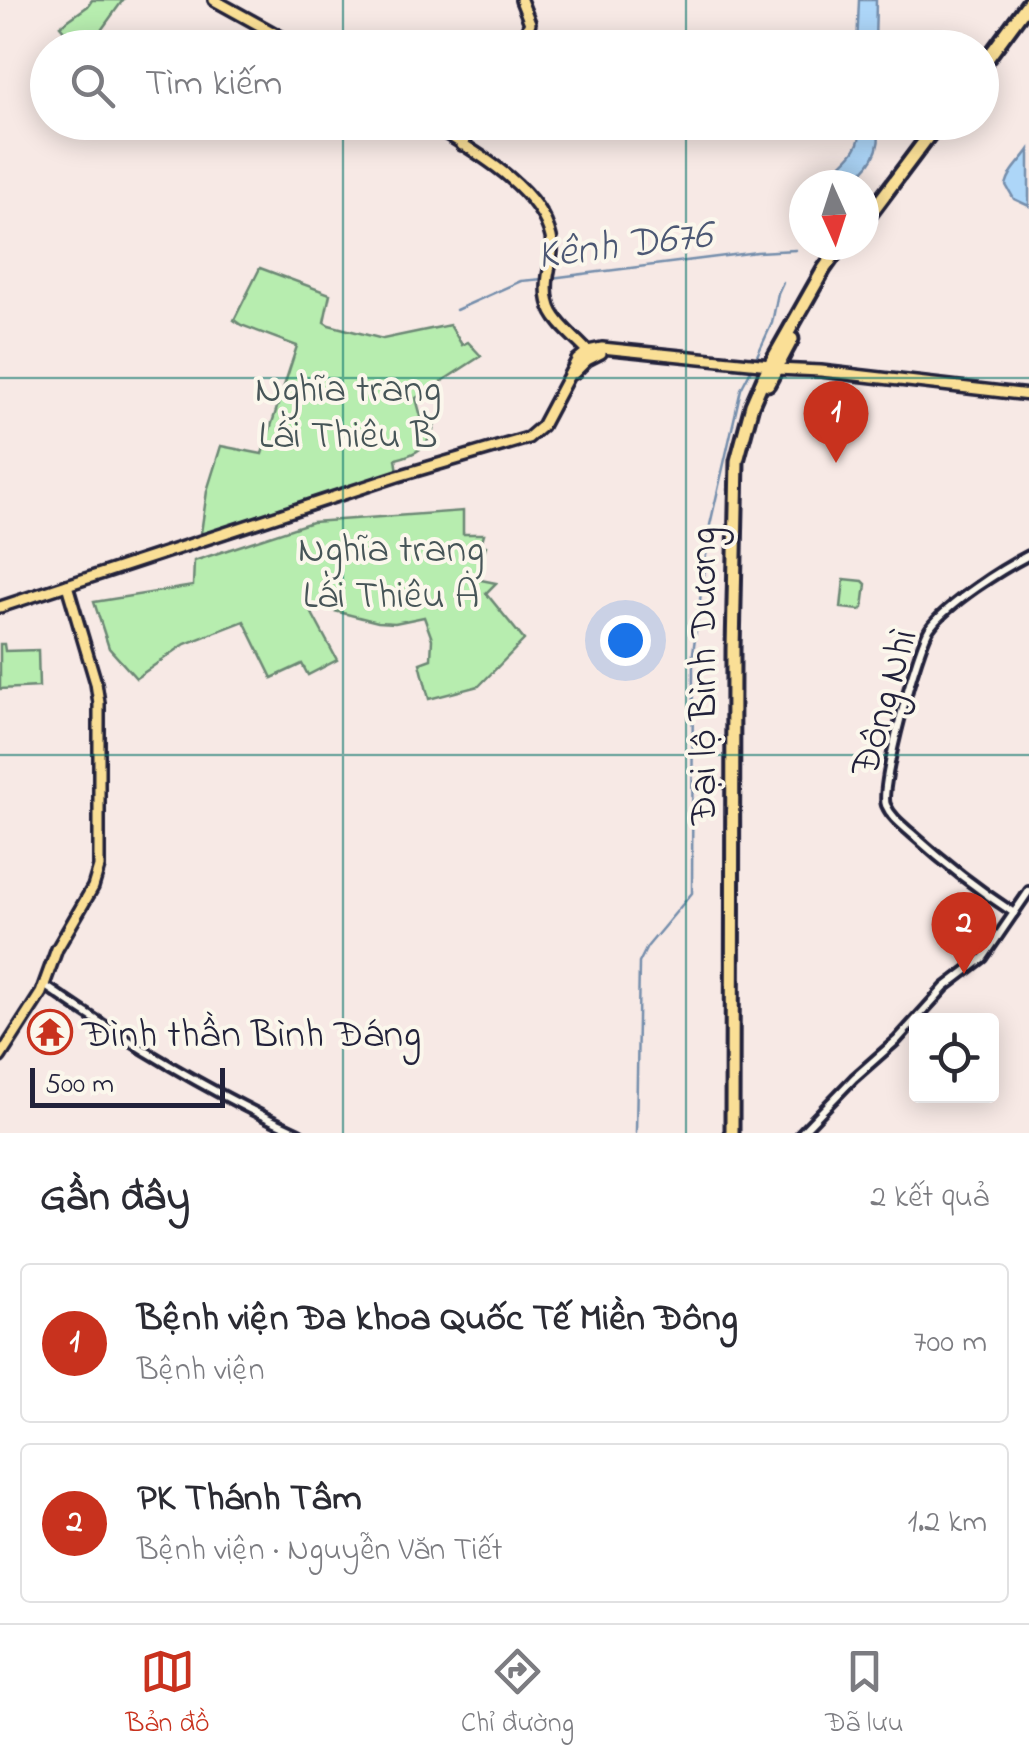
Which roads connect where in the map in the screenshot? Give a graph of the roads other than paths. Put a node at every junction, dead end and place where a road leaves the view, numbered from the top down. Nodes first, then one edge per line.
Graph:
1 (214, 0) edge
2 (522, 0) edge
3 (1024, 4) edge
4 (268, 30) edge
5 (526, 30) edge
6 (999, 38) edge
7 (456, 140) edge
8 (464, 140) edge
9 (922, 140) edge
10 (462, 144) junction
11 (889, 183) junction
12 (879, 195) edge
13 (879, 199) edge
14 (836, 260) edge
15 (590, 354) junction
16 (765, 366) junction
17 (1029, 394) edge
18 (1029, 555) edge
19 (70, 586) junction
20 (0, 609) edge
21 (1029, 891) edge
22 (1014, 913) junction
23 (44, 985) junction
24 (0, 1057) edge
25 (298, 1133) edge
26 (736, 1133) edge
27 (801, 1133) edge

1 - 4 main road
2 - 5 main road
3 - 6 highway
7 - 10 main road
8 - 10 main road
9 - 11 highway
10 - 15 main road
11 - 12 highway
11 - 13 highway
14 - 16 highway, Đại lộ Bình Dương
15 - 16 main road
15 - 19 main road
16 - 17 main road
16 - 26 highway, Đại lộ Bình Dương
18 - 22 street, Đông Nhì
19 - 20 main road
19 - 23 main road
21 - 22 street
22 - 27 street
23 - 24 main road
23 - 25 street

